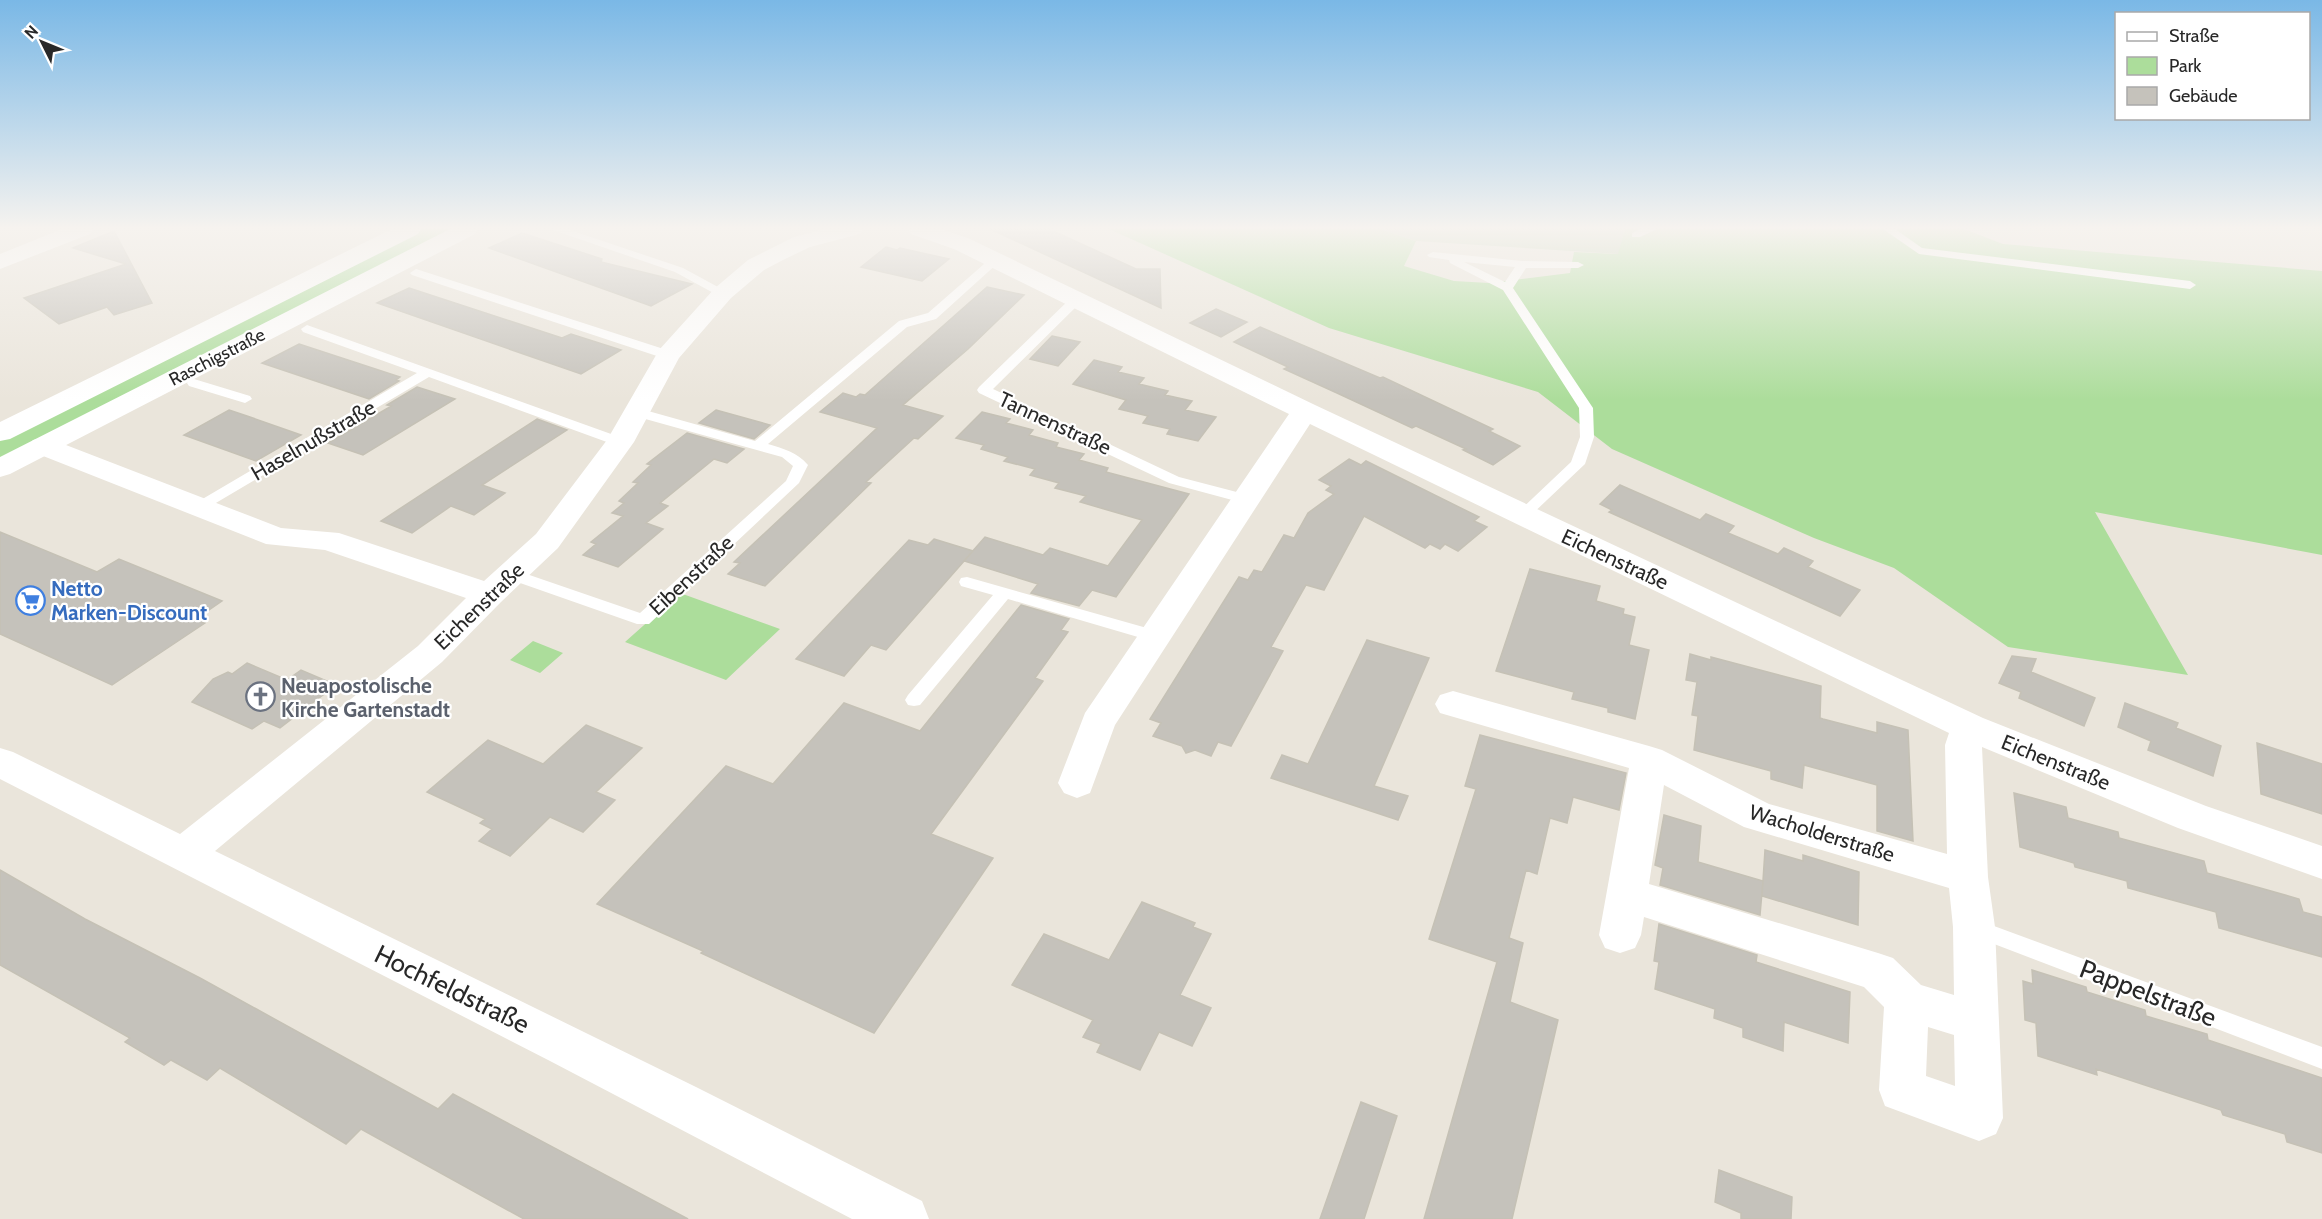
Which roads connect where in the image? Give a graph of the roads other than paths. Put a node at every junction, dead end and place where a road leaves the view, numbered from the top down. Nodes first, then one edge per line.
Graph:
1 (296, 286) edge
2 (356, 286) edge
3 (456, 286) edge
4 (709, 286) edge
5 (732, 286) edge
6 (966, 286) edge
7 (1047, 286) edge
8 (1503, 286) edge
9 (1507, 288) joint
10 (723, 293) junction
11 (1076, 300) junction
12 (307, 329) dead end
13 (668, 355) junction
14 (427, 373) junction
15 (194, 383) dead end
16 (244, 399) dead end
17 (1305, 411) junction
18 (636, 412) junction
19 (0, 433) edge
20 (620, 442) junction
21 (42, 446) junction
22 (757, 446) junction
23 (0, 468) edge
24 (1247, 499) junction
25 (199, 507) junction
26 (1523, 515) junction
27 (512, 574) junction
28 (967, 582) dead end
29 (1004, 592) junction
30 (489, 594) junction
31 (1155, 636) junction
32 (914, 700) dead end
33 (1453, 704) dead end
34 (1970, 727) junction
35 (1648, 760) junction
36 (0, 762) edge
37 (1077, 783) dead end
38 (182, 855) junction
39 (2322, 863) edge
40 (1968, 877) junction
41 (1974, 927) junction
42 (1907, 1000) junction
43 (1976, 1022) junction
44 (2322, 1058) edge
45 (904, 1219) edge

1 - 19 street, Raschigstraße
2 - 21 street, Raschigstraße
3 - 13 lane
4 - 10 lane
5 - 10 street, Eichenstraße
6 - 22 lane
7 - 11 street, Eichenstraße
8 - 9 lane
9 - 26 lane
10 - 13 street, Eichenstraße
11 - 17 street, Eichenstraße
11 - 24 lane, Tannenstraße
12 - 14 lane
13 - 18 street, Eichenstraße
14 - 20 lane
14 - 25 lane, Haselnußstraße
15 - 16 lane
17 - 24 street
17 - 26 street, Eichenstraße
18 - 20 street, Eichenstraße
18 - 22 lane, Eibenstraße
20 - 27 street, Eichenstraße
21 - 23 street, Raschigstraße
21 - 25 street
22 - 27 lane, Eibenstraße
24 - 31 street
25 - 30 street
26 - 34 street, Eichenstraße
27 - 30 street, Eichenstraße
28 - 29 lane
29 - 31 lane
29 - 32 lane
30 - 38 street, Eichenstraße
31 - 37 street
33 - 35 street, Wacholderstraße
34 - 39 street, Eichenstraße
34 - 40 street
35 - 40 street, Wacholderstraße
35 - 42 street
36 - 38 street, Hochfeldstraße
38 - 45 street, Hochfeldstraße
40 - 41 street
41 - 43 street
41 - 44 lane, Pappelstraße
42 - 43 street
42 - 43 street

